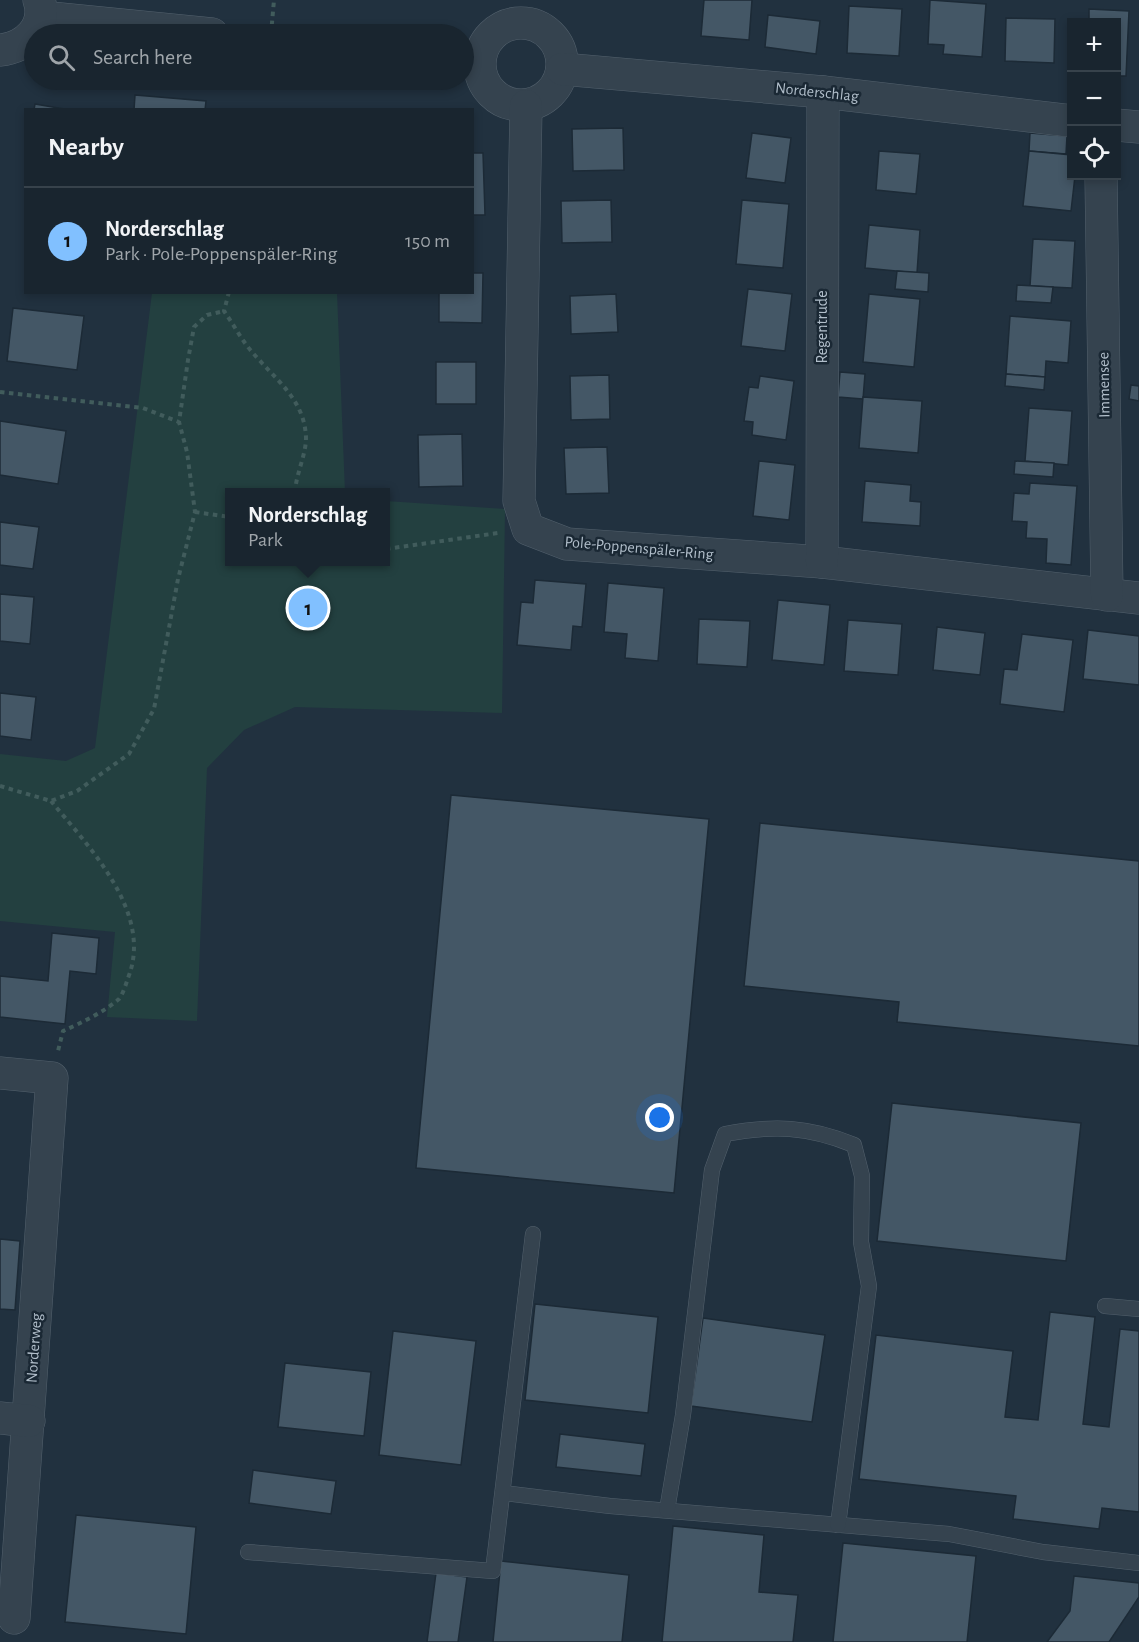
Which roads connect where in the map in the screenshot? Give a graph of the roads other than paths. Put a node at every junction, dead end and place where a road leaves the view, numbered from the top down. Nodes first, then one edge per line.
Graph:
1 (40, 9) edge
2 (534, 13) edge
3 (37, 24) edge
4 (143, 24) edge
5 (24, 43) edge
6 (0, 50) edge
7 (474, 56) edge
8 (474, 65) edge
9 (561, 69) junction
10 (823, 92) junction
11 (526, 106) junction
12 (1067, 121) edge
13 (1121, 125) edge
14 (1139, 127) edge
15 (1101, 180) edge
16 (822, 562) junction
17 (1107, 595) junction
18 (1139, 598) edge
19 (0, 1074) edge
20 (533, 1234) dead end
21 (1105, 1306) dead end
22 (1139, 1309) edge
23 (15, 1419) edge
24 (504, 1493) junction
25 (667, 1510) junction
26 (838, 1525) junction
27 (248, 1552) dead end
28 (1139, 1563) edge
29 (14, 1618) dead end

1 - 3 street
1 - 4 street
2 - 7 street
2 - 9 street
5 - 6 street
8 - 11 street
9 - 10 street, Norderschlag
9 - 11 street
10 - 12 street, Norderschlag
10 - 16 street, Regentrude
11 - 16 street, Pole-Poppenspäler-Ring
13 - 14 street
15 - 17 street, Immensee
16 - 17 street, Pole-Poppenspäler-Ring
17 - 18 street, Pole-Poppenspäler-Ring
19 - 23 street, Norderweg
20 - 24 lane
21 - 22 lane
23 - 29 street, Norderweg
24 - 25 lane
24 - 27 lane
25 - 26 lane
25 - 26 lane
26 - 28 lane

